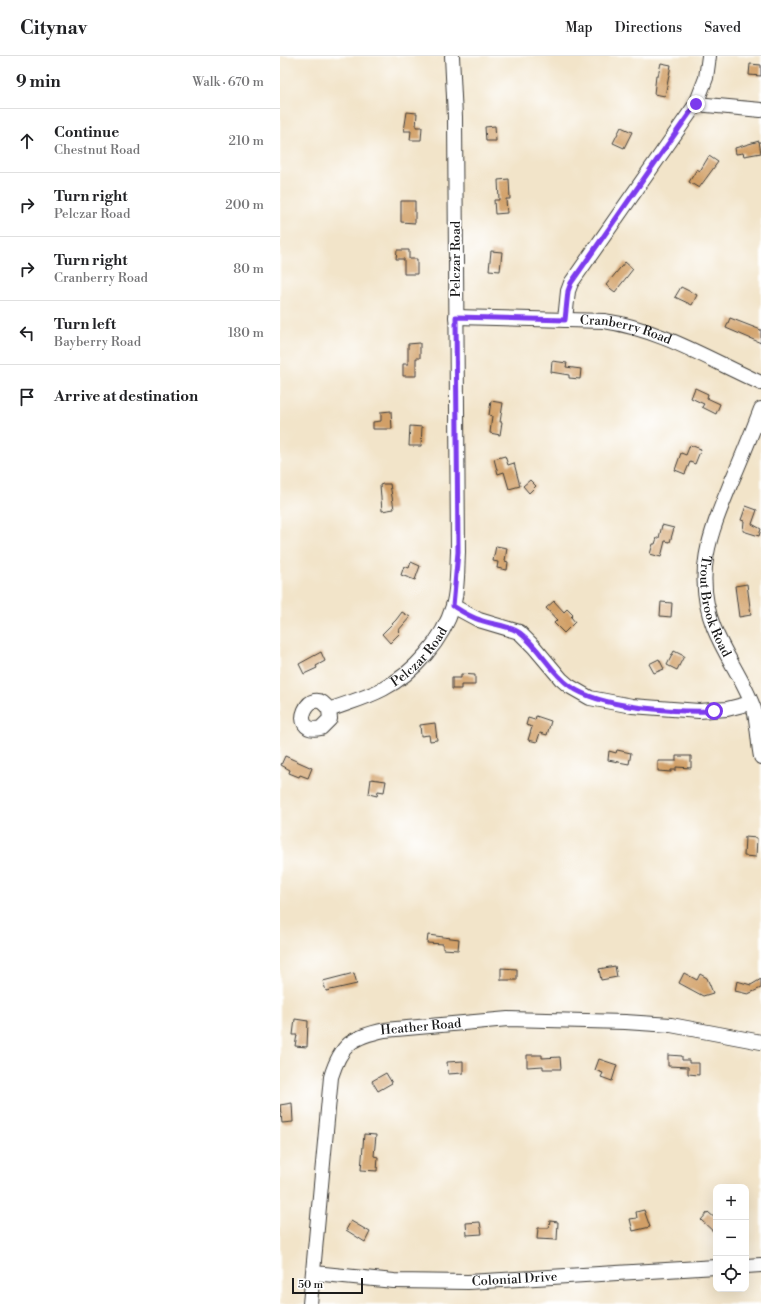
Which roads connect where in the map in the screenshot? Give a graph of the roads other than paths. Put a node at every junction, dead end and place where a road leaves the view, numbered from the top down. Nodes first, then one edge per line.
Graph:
1 (452, 56) edge
2 (709, 56) edge
3 (696, 104) junction
4 (761, 110) edge
5 (456, 317) junction
6 (565, 320) junction
7 (761, 383) edge
8 (761, 409) edge
9 (453, 606) junction
10 (751, 703) junction
11 (329, 710) dead end
12 (761, 757) edge
13 (761, 1042) edge
14 (761, 1265) edge
15 (749, 1266) edge
16 (713, 1267) edge
17 (314, 1273) junction
18 (310, 1304) edge

1 - 5 street, Pelczar Road
2 - 3 street
3 - 4 street
3 - 6 street
5 - 6 street, Cranberry Road
5 - 9 street, Pelczar Road
6 - 7 street, Cranberry Road
8 - 10 street, Trout Brook Road
9 - 10 street
9 - 11 street, Pelczar Road
10 - 12 street, Trout Brook Road
13 - 17 street, Heather Road
14 - 15 street
16 - 17 street, Colonial Drive
17 - 18 street, Heather Road

